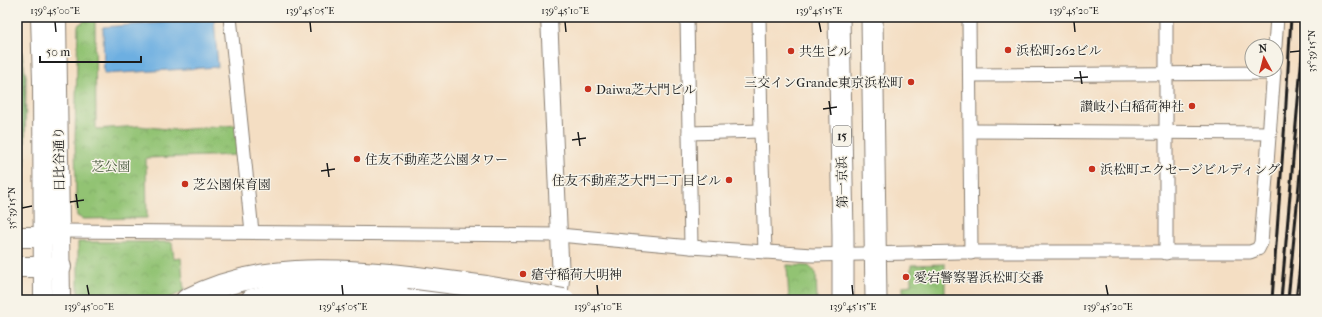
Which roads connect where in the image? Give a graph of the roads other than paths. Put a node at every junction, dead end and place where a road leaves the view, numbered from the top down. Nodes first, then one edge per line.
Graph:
1 (40, 17) edge
2 (57, 17) edge
3 (230, 17) edge
4 (549, 17) edge
5 (687, 17) edge
6 (759, 17) edge
7 (839, 17) edge
8 (872, 17) edge
9 (969, 17) edge
10 (1166, 17) edge
11 (1277, 17) edge
12 (1276, 38) edge
13 (1244, 72) edge
14 (1166, 73) junction
15 (970, 75) junction
16 (1274, 78) edge
17 (761, 131) junction
18 (971, 131) junction
19 (1166, 132) junction
20 (689, 133) junction
21 (1270, 133) junction
22 (252, 232) junction
23 (51, 234) junction
24 (559, 235) junction
25 (17, 237) edge
26 (691, 247) junction
27 (765, 252) junction
28 (971, 252) junction
29 (1166, 253) junction
30 (876, 254) junction
31 (844, 255) junction
32 (52, 267) junction
33 (17, 268) edge
34 (43, 300) edge
35 (61, 300) edge
36 (186, 300) edge
37 (252, 300) edge
38 (497, 300) edge
39 (560, 300) edge
40 (564, 300) edge
41 (843, 300) edge
42 (876, 300) edge

1 - 23 main road, 日比谷通り
2 - 23 main road, 日比谷通り
3 - 22 street
4 - 24 street
5 - 20 street
6 - 17 street
7 - 31 highway, 第一京浜 / 15
8 - 30 highway
9 - 15 street
10 - 14 street
11 - 12 street
13 - 14 street
14 - 15 street
14 - 19 street
15 - 18 street
16 - 21 street
17 - 20 street
17 - 27 street
18 - 19 street
18 - 28 street
19 - 21 street
19 - 29 street
20 - 26 street
21 - 29 street
22 - 23 street
22 - 24 street
23 - 25 main road
23 - 32 main road, 日比谷通り
24 - 26 street
24 - 39 street
26 - 27 street
27 - 31 street
28 - 29 street
28 - 30 street
30 - 31 street
30 - 42 highway
31 - 41 highway, 第一京浜 / 15
32 - 33 main road
32 - 34 main road, 日比谷通り
32 - 35 main road, 日比谷通り
36 - 40 highway, bridge
37 - 38 highway

